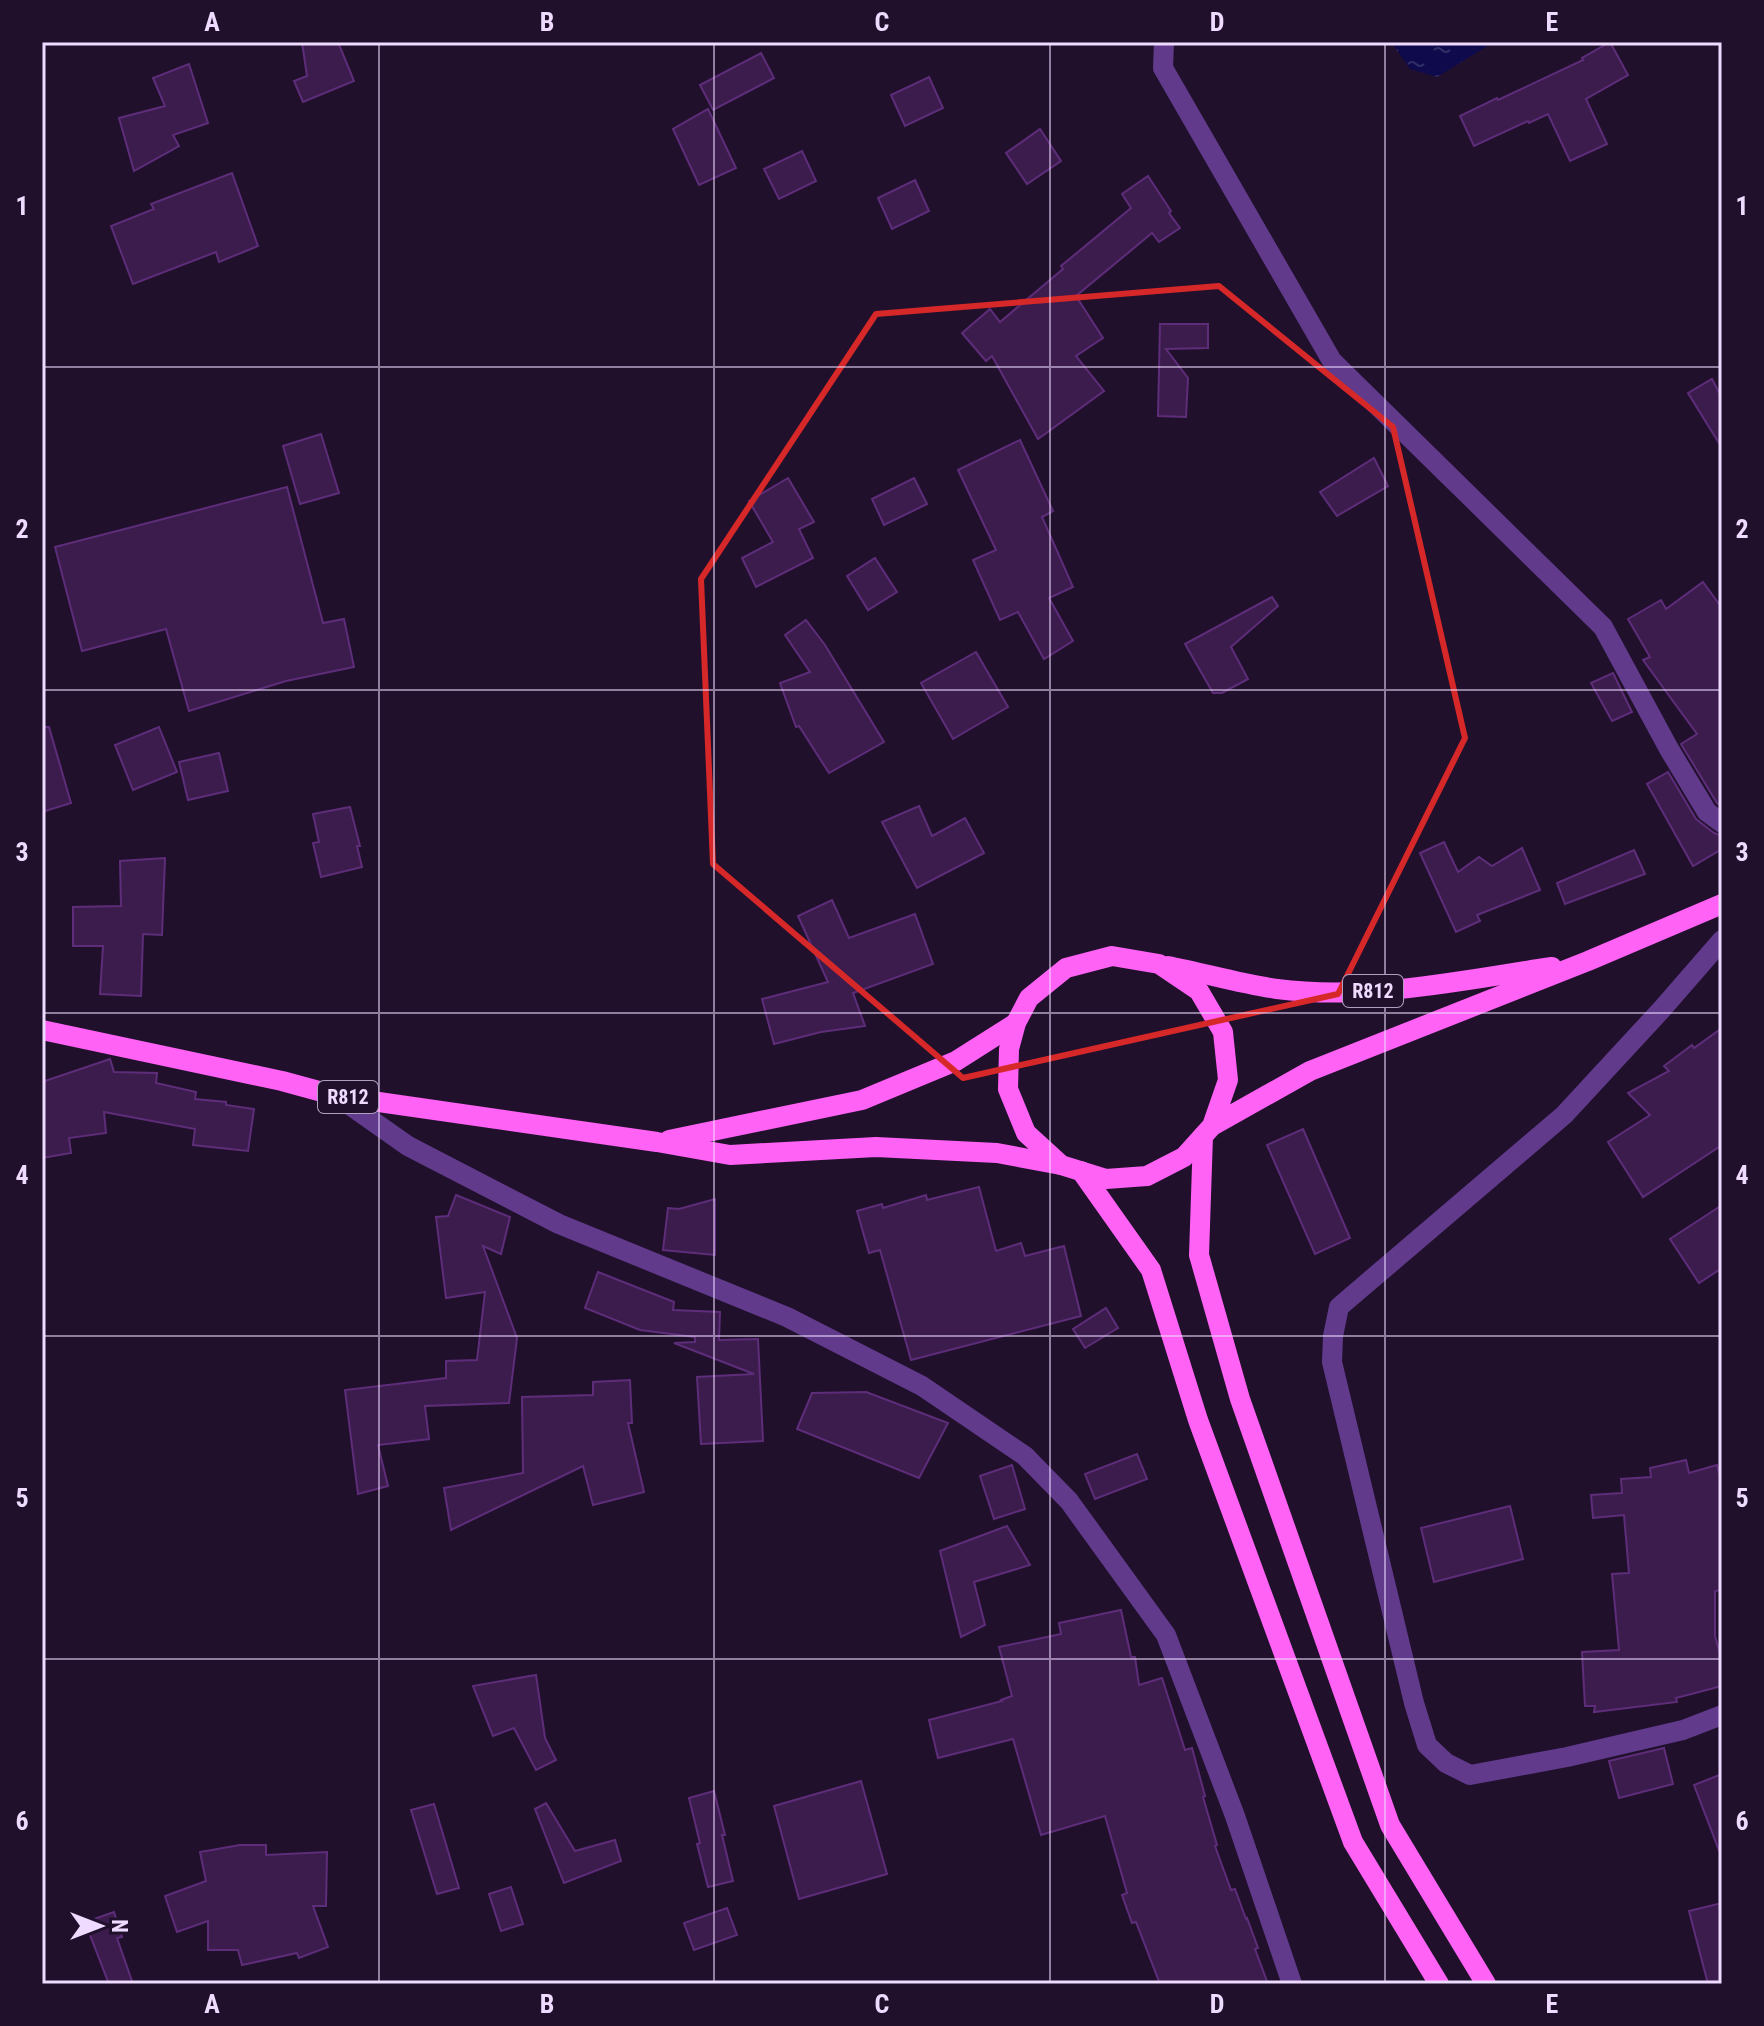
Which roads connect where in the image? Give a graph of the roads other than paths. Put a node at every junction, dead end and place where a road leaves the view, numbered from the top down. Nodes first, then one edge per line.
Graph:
1 (1164, 42) edge
2 (1722, 823) edge
3 (1722, 904) edge
4 (1722, 940) edge
5 (1588, 961) junction
6 (1159, 964) junction
7 (1016, 1023) junction
8 (42, 1030) edge
9 (337, 1096) junction
10 (1208, 1131) junction
11 (657, 1142) junction
12 (1061, 1165) junction
13 (1081, 1171) junction
14 (1722, 1715) edge
15 (1292, 1984) edge
16 (1439, 1984) edge
17 (1486, 1984) edge

1 - 2 street
3 - 5 main road, R812
4 - 14 street
5 - 6 main road, R812
5 - 10 main road, R812
6 - 7 main road, R812
6 - 10 main road, R812
7 - 11 main road, R812
7 - 12 main road, R812
8 - 9 main road, R812
9 - 11 main road, R812
9 - 15 street
10 - 13 main road, R812
10 - 17 main road
11 - 12 main road, R812
12 - 13 main road, R812
13 - 16 main road

